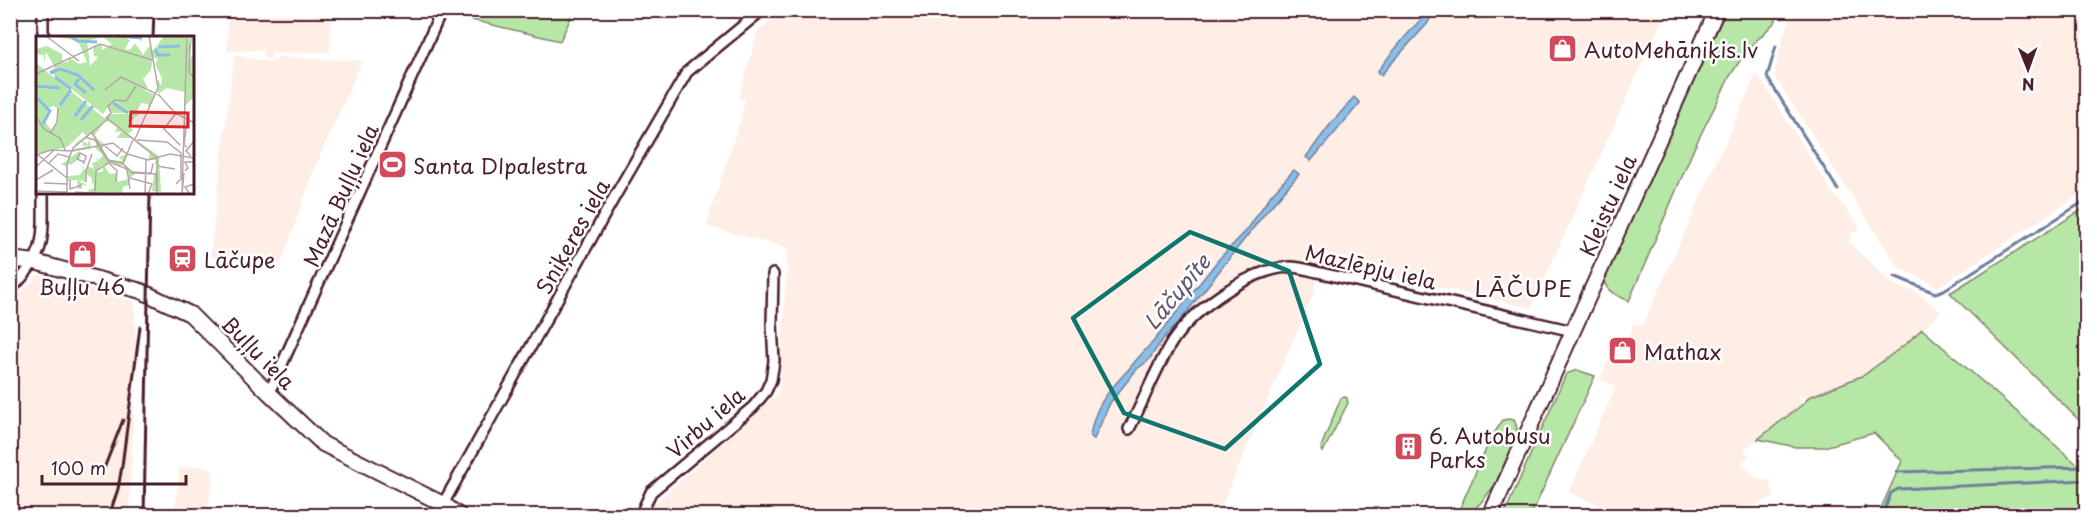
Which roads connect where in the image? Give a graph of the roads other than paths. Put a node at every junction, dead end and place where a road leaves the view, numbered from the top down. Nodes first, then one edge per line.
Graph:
1 (43, 10) edge
2 (442, 10) edge
3 (762, 10) edge
4 (1717, 10) edge
5 (43, 36) edge
6 (43, 194) edge
7 (10, 259) edge
8 (35, 262) junction
9 (773, 274) dead end
10 (10, 290) edge
11 (1573, 331) junction
12 (269, 393) junction
13 (1129, 429) dead end
14 (443, 504) junction
15 (460, 516) edge
16 (640, 516) edge
17 (1490, 516) edge

1 - 5 street
2 - 12 street, Mazā Buļļu iela
3 - 14 street, Sniķeres iela
4 - 11 main road, Kleistu iela
6 - 8 street
7 - 8 main road, Buļļu iela
8 - 10 street
8 - 12 main road, Buļļu iela
9 - 16 street, Virbu iela
11 - 13 street, Mazlēpju iela
11 - 17 main road, Kleistu iela
12 - 14 main road, Buļļu iela
14 - 15 main road, Buļļu iela

